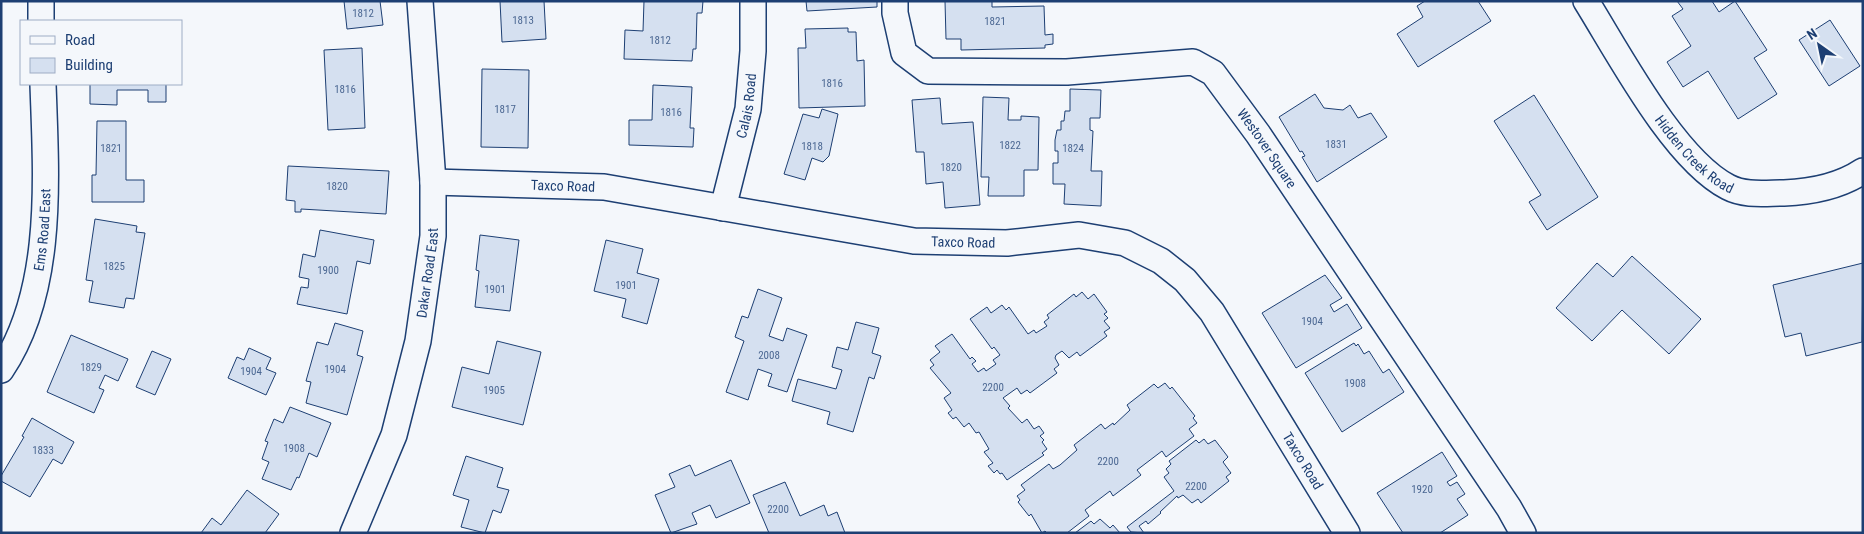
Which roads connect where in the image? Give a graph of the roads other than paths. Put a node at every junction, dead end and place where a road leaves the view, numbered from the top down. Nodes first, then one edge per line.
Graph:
1 (40, 1) edge
2 (420, 1) edge
3 (752, 1) edge
4 (895, 1) edge
5 (1586, 1) edge
6 (41, 20) edge
7 (43, 85) edge
8 (1863, 171) edge
9 (433, 182) junction
10 (723, 208) junction
11 (1, 370) edge
12 (353, 533) edge
13 (1347, 533) edge
14 (1523, 533) edge

1 - 6 street
2 - 9 street, Dakar Road East
3 - 10 street, Calais Road
4 - 14 street, Westover Square
5 - 8 street, Hidden Creek Road
7 - 11 street, Ems Road East
9 - 10 street, Taxco Road
9 - 12 street, Dakar Road East
10 - 13 street, Taxco Road

